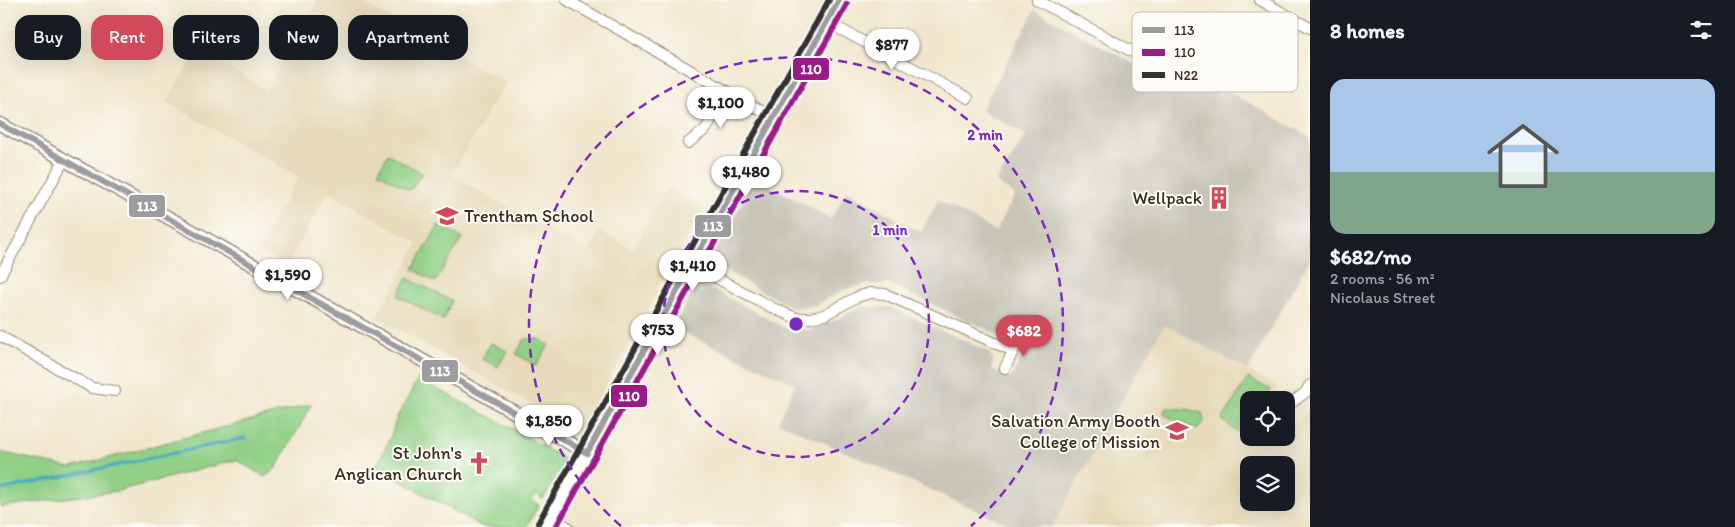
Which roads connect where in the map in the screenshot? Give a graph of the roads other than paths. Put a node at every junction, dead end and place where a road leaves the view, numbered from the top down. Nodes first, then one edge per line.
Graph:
1 (567, 0) edge
2 (839, 0) edge
3 (1037, 0) edge
4 (1260, 0) edge
5 (1281, 12) edge
6 (1298, 21) edge
7 (827, 22) junction
8 (1310, 28) edge
9 (1132, 51) edge
10 (726, 92) junction
11 (968, 98) dead end
12 (774, 118) junction
13 (0, 124) edge
14 (688, 143) dead end
15 (64, 160) junction
16 (692, 265) junction
17 (0, 276) edge
18 (0, 336) edge
19 (1021, 336) dead end
20 (1013, 351) junction
21 (1005, 368) dead end
22 (1310, 385) edge
23 (115, 391) dead end
24 (1295, 400) edge
25 (587, 453) junction
26 (549, 522) edge
27 (568, 527) edge

1 - 10 street
2 - 7 main road
3 - 9 street
4 - 5 street
6 - 8 street
7 - 11 street
7 - 12 main road
10 - 12 street
10 - 14 street
12 - 16 main road
13 - 15 street
15 - 17 street
15 - 25 street
16 - 20 street
16 - 25 main road
18 - 23 street
19 - 20 street
20 - 21 street
22 - 24 street
25 - 26 main road
26 - 27 street

